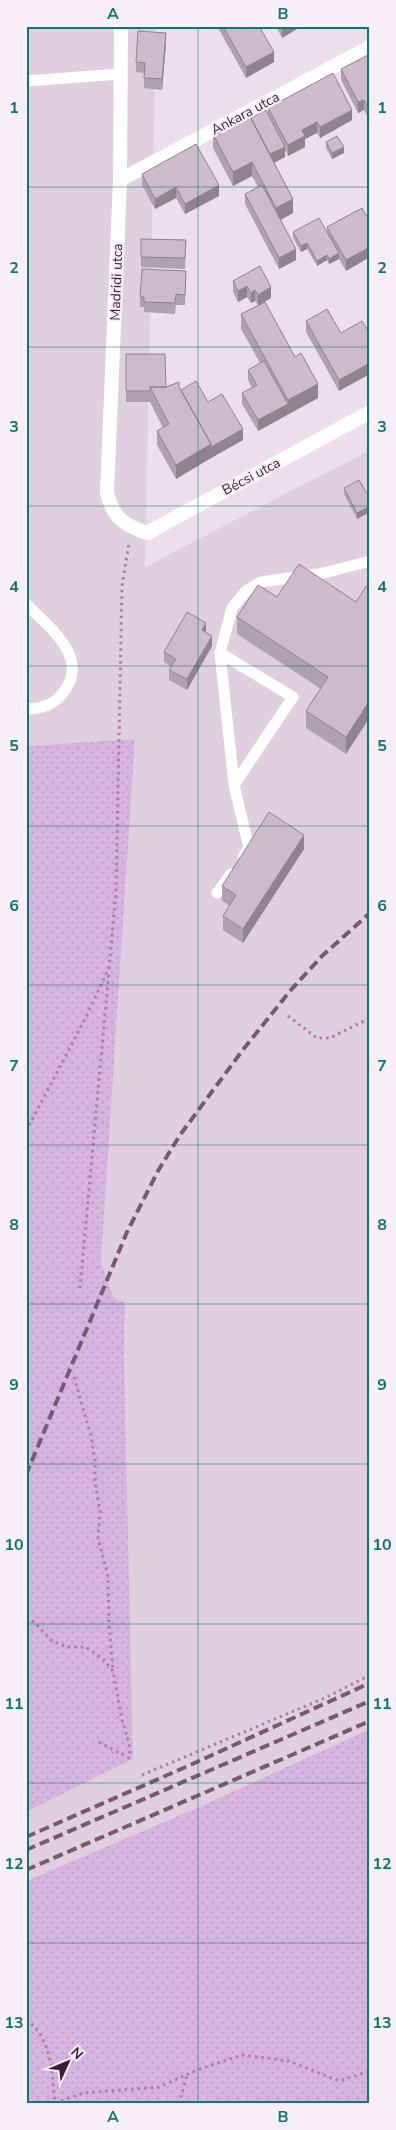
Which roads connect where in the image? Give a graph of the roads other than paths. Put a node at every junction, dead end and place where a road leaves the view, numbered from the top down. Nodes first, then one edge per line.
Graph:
1 (121, 26) edge
2 (370, 47) edge
3 (120, 74) junction
4 (26, 81) edge
5 (120, 180) junction
6 (370, 412) edge
7 (131, 528) joint
8 (370, 561) edge
9 (26, 604) edge
10 (220, 653) junction
11 (26, 709) edge
12 (234, 785) junction
13 (217, 893) dead end

1 - 3 street, Madridi utca
2 - 5 street, Ankara utca
3 - 4 lane
3 - 5 street, Madridi utca
5 - 7 street, Madridi utca
6 - 7 street, Bécsi utca
8 - 10 lane
9 - 11 lane
10 - 12 lane
10 - 12 lane
12 - 13 lane

